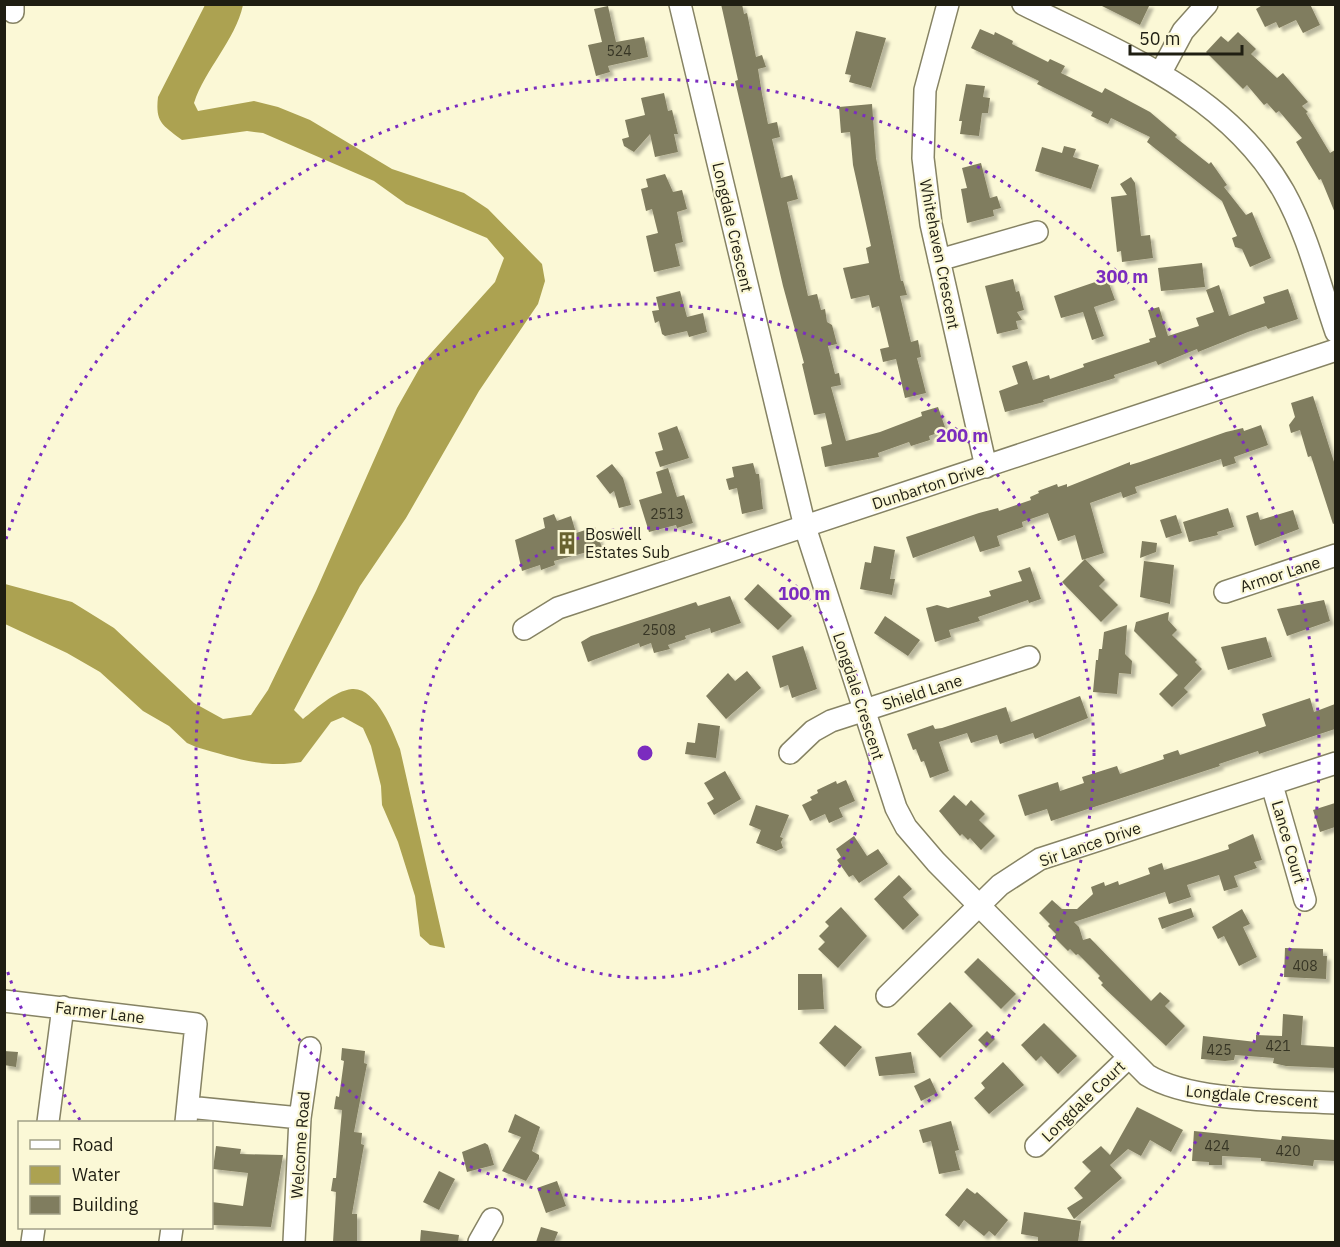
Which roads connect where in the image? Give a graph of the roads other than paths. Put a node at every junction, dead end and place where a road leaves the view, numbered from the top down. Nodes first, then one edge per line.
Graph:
1 (680, 4) edge
2 (948, 4) edge
3 (1023, 4) edge
4 (1207, 4) edge
5 (1161, 72) junction
6 (1037, 232) dead end
7 (939, 260) junction
8 (1335, 332) edge
9 (1335, 350) edge
10 (986, 467) junction
11 (805, 527) junction
12 (1335, 555) edge
13 (1225, 592) dead end
14 (524, 629) dead end
15 (1029, 657) dead end
16 (864, 711) junction
17 (790, 753) dead end
18 (1335, 763) edge
19 (1272, 785) junction
20 (1305, 900) dead end
21 (979, 907) junction
22 (887, 996) dead end
23 (4, 1001) edge
24 (63, 1007) junction
25 (310, 1048) dead end
26 (1130, 1057) junction
27 (1335, 1103) edge
28 (187, 1115) edge
29 (300, 1118) junction
30 (48, 1121) edge
31 (1036, 1146) dead end
32 (492, 1219) dead end
33 (294, 1242) edge
34 (479, 1242) edge

1 - 11 street, Longdale Crescent
2 - 7 street, Whitehaven Crescent
3 - 5 street
4 - 5 street
5 - 8 street
6 - 7 street
7 - 10 street, Whitehaven Crescent
9 - 10 street, Dunbarton Drive
10 - 11 street, Dunbarton Drive
11 - 14 street, Dunbarton Drive
11 - 16 street, Longdale Crescent
12 - 13 street, Armor Lane
15 - 16 street, Shield Lane
16 - 17 street, Shield Lane
16 - 21 street, Longdale Crescent
18 - 19 street, Sir Lance Drive
19 - 20 street, Lance Court
19 - 21 street, Sir Lance Drive
21 - 22 street, Sir Lance Drive
21 - 26 street, Longdale Crescent
23 - 24 street, Farmer Lane
24 - 28 street, Farmer Lane
24 - 30 street
25 - 29 street, Welcome Road
26 - 27 street, Longdale Crescent
26 - 31 street, Longdale Court
28 - 29 street
29 - 33 street, Welcome Road
32 - 34 street

